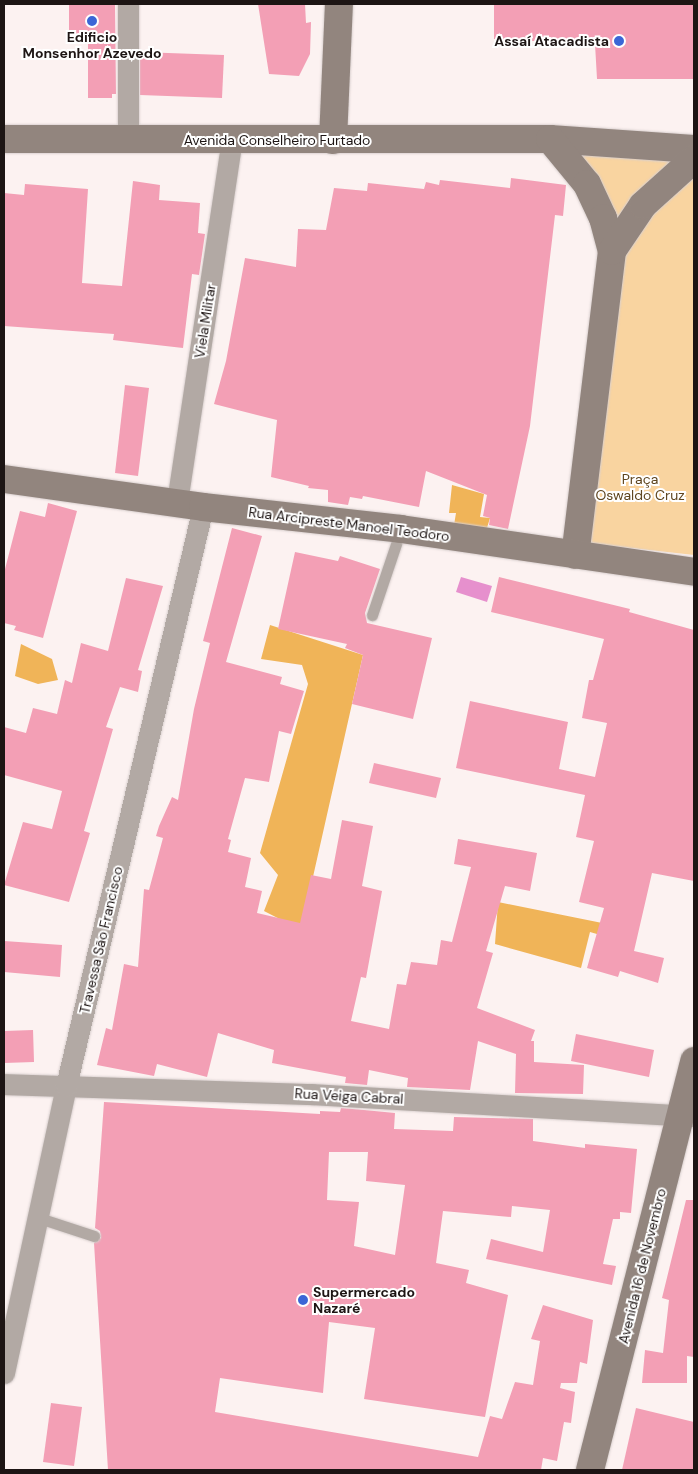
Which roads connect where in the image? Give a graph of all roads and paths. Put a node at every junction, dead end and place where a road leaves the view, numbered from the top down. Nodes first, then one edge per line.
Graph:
1 (128, 4) edge
2 (339, 4) edge
3 (4, 139) edge
4 (128, 139) junction
5 (550, 139) junction
6 (232, 140) junction
7 (333, 140) junction
8 (694, 149) edge
9 (694, 159) edge
10 (612, 251) junction
11 (4, 479) edge
12 (190, 505) junction
13 (399, 537) junction
14 (575, 555) junction
15 (694, 566) edge
16 (665, 569) junction
17 (694, 572) edge
18 (372, 616) dead end
19 (694, 1061) edge
20 (4, 1084) edge
21 (66, 1086) junction
22 (687, 1115) edge
23 (39, 1218) junction
24 (94, 1236) dead end
25 (9, 1327) edge
26 (4, 1373) edge
27 (590, 1470) edge

1 - 4 street
2 - 7 main road
3 - 4 main road, Avenida Conselheiro Furtado
4 - 6 main road, Avenida Conselheiro Furtado
5 - 7 main road, Avenida Conselheiro Furtado
5 - 8 main road, Avenida Conselheiro Furtado
5 - 10 main road
6 - 7 main road, Avenida Conselheiro Furtado
6 - 12 street, Viela Militar
9 - 10 main road
10 - 14 main road
11 - 12 main road, Rua Arcipreste Manoel Teodoro
12 - 13 main road, Rua Arcipreste Manoel Teodoro
12 - 21 street, Travessa São Francisco
13 - 14 main road, Rua Arcipreste Manoel Teodoro
13 - 18 lane
14 - 16 main road, Rua Arcipreste Manoel Teodoro
15 - 16 main road
16 - 17 main road, Rua Arcipreste Manoel Teodoro
19 - 22 main road, Avenida 16 de Novembro
20 - 21 street, Rua Veiga Cabral
21 - 22 street, Rua Veiga Cabral
21 - 23 street, Travessa São Francisco
22 - 27 main road, Avenida 16 de Novembro
23 - 24 lane
23 - 25 street, Travessa São Francisco
25 - 26 street, Travessa São Francisco

